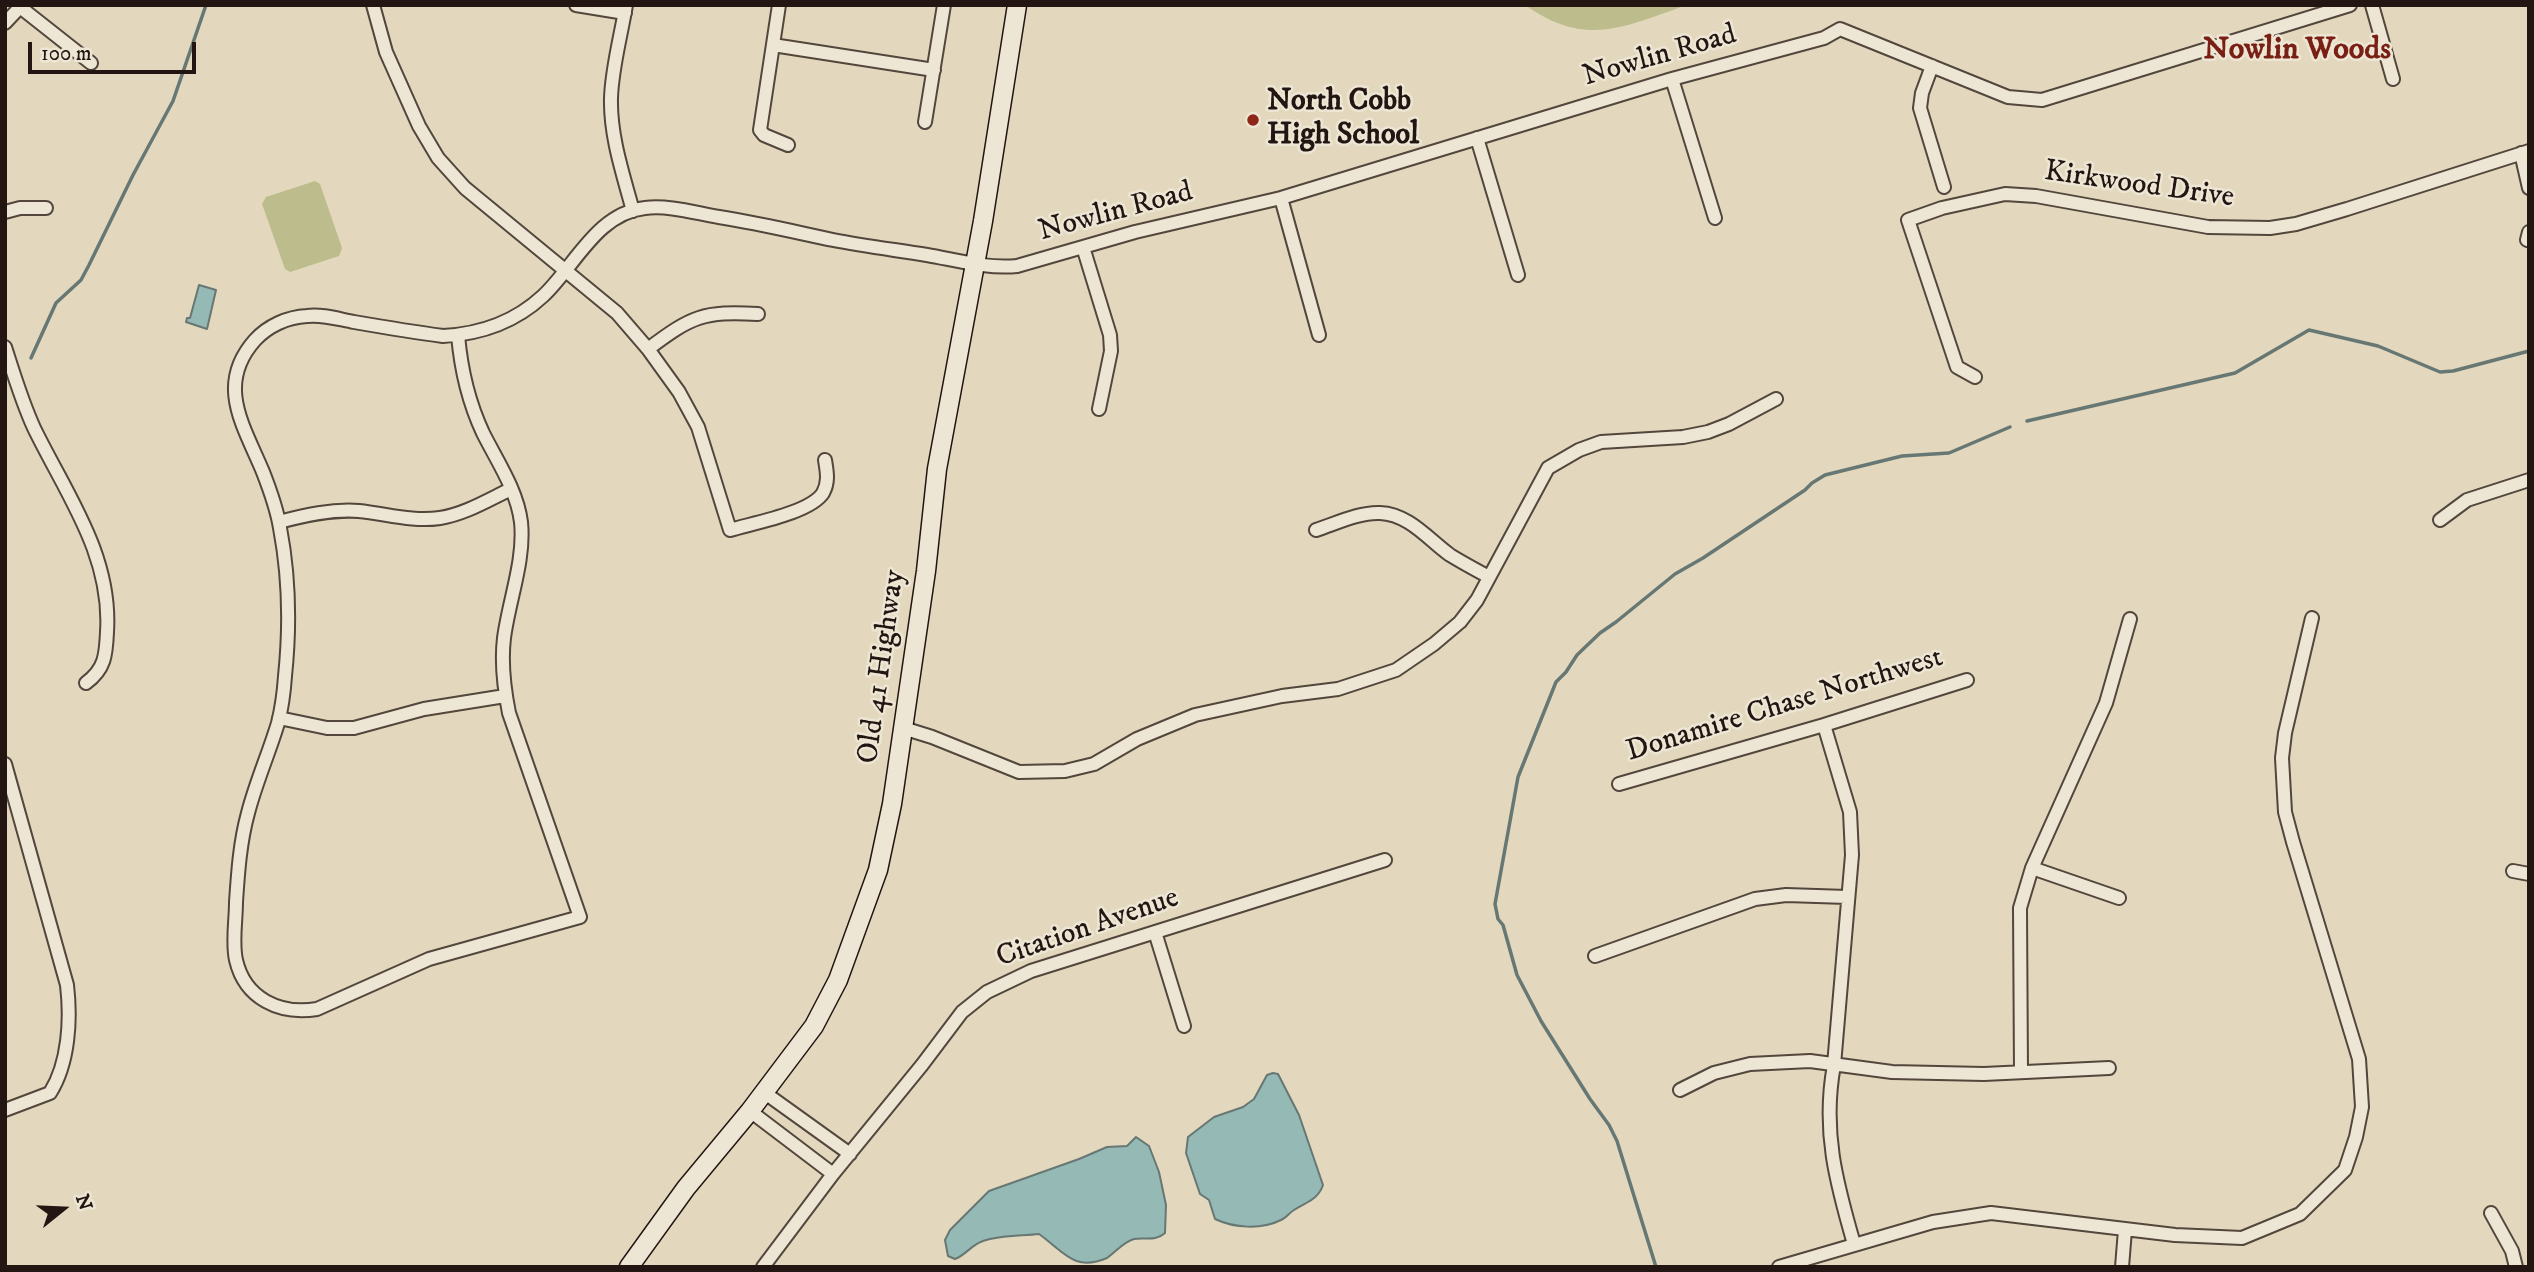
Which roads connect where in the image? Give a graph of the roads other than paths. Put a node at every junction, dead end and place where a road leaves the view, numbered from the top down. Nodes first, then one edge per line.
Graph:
1 (373, 5) edge
2 (576, 5) edge
3 (779, 5) edge
4 (944, 5) edge
5 (1017, 5) edge
6 (2350, 5) edge
7 (2372, 5) edge
8 (21, 6) edge
9 (625, 9) edge
10 (5, 23) edge
11 (773, 44) junction
12 (90, 63) dead end
13 (1932, 66) junction
14 (934, 70) junction
15 (1672, 79) junction
16 (2393, 79) dead end
17 (925, 122) dead end
18 (1477, 138) junction
19 (788, 145) dead end
20 (2525, 152) edge
21 (1944, 187) dead end
22 (2529, 188) edge
23 (1281, 198) junction
24 (46, 208) dead end
25 (633, 211) junction
26 (5, 212) edge
27 (1714, 218) dead end
28 (1083, 247) junction
29 (975, 263) junction
30 (566, 270) junction
31 (1517, 275) dead end
32 (758, 314) dead end
33 (458, 335) junction
34 (1319, 335) dead end
35 (5, 347) edge
36 (648, 349) junction
37 (1975, 377) dead end
38 (1776, 399) dead end
39 (1099, 409) dead end
40 (825, 460) dead end
41 (2529, 480) edge
42 (511, 489) junction
43 (2440, 520) dead end
44 (279, 522) junction
45 (1316, 530) dead end
46 (1489, 577) junction
47 (2312, 618) dead end
48 (2130, 619) dead end
49 (1967, 680) dead end
50 (86, 683) dead end
51 (505, 696) junction
52 (279, 718) junction
53 (1824, 725) junction
54 (903, 728) junction
55 (5, 764) edge
56 (1619, 783) dead end
57 (1385, 860) dead end
58 (2032, 868) junction
59 (2513, 871) dead end
60 (2529, 874) edge
61 (1847, 897) junction
62 (2119, 898) dead end
63 (1155, 932) junction
64 (1595, 956) dead end
65 (1184, 1026) dead end
66 (1833, 1065) junction
67 (2109, 1068) dead end
68 (2021, 1072) junction
69 (1680, 1090) dead end
70 (765, 1093) junction
71 (5, 1110) edge
72 (750, 1111) junction
73 (850, 1154) junction
74 (833, 1174) junction
75 (2491, 1213) dead end
76 (2125, 1230) junction
77 (1853, 1244) junction
78 (629, 1267) edge
79 (763, 1267) edge
80 (1779, 1267) edge
81 (2122, 1267) edge
82 (2516, 1267) edge

1 - 30 street
2 - 9 street
3 - 11 street
4 - 14 street
5 - 29 main road, Old 41 Highway
6 - 13 street, Nowlin Road
7 - 16 street
8 - 10 street
8 - 12 street
9 - 25 street
11 - 14 street
11 - 19 street
13 - 15 street, Nowlin Road
13 - 21 street
14 - 17 street
15 - 18 street, Nowlin Road
15 - 27 street
18 - 23 street, Nowlin Road
18 - 31 street
20 - 22 street
20 - 37 street, Kirkwood Drive
23 - 28 street, Nowlin Road
23 - 34 street
24 - 26 street
25 - 29 street, Nowlin Road
25 - 30 street
28 - 29 street, Nowlin Road
28 - 39 street
29 - 54 main road, Old 41 Highway
30 - 33 street
30 - 36 street
32 - 36 street
33 - 42 street
33 - 44 street
35 - 50 street
36 - 40 street
38 - 46 street
41 - 43 street
42 - 44 street
42 - 51 street
44 - 52 street
45 - 46 street
46 - 54 street
47 - 76 street
48 - 58 street
49 - 53 street, Donamire Chase Northwest
51 - 52 street
51 - 52 street
53 - 56 street, Donamire Chase Northwest
53 - 61 street
54 - 70 main road, Old 41 Highway
55 - 71 street
57 - 63 street, Citation Avenue
58 - 62 street
58 - 68 street
59 - 60 street
61 - 64 street
61 - 66 street
63 - 65 street
63 - 73 street, Citation Avenue
66 - 68 street
66 - 69 street
66 - 77 street
67 - 68 street
70 - 72 main road, Old 41 Highway
70 - 73 street
72 - 74 street
72 - 78 main road, Old 41 Highway
73 - 74 street, Citation Avenue
74 - 79 street, Citation Avenue
75 - 82 street
76 - 77 street
76 - 81 street
77 - 80 street

